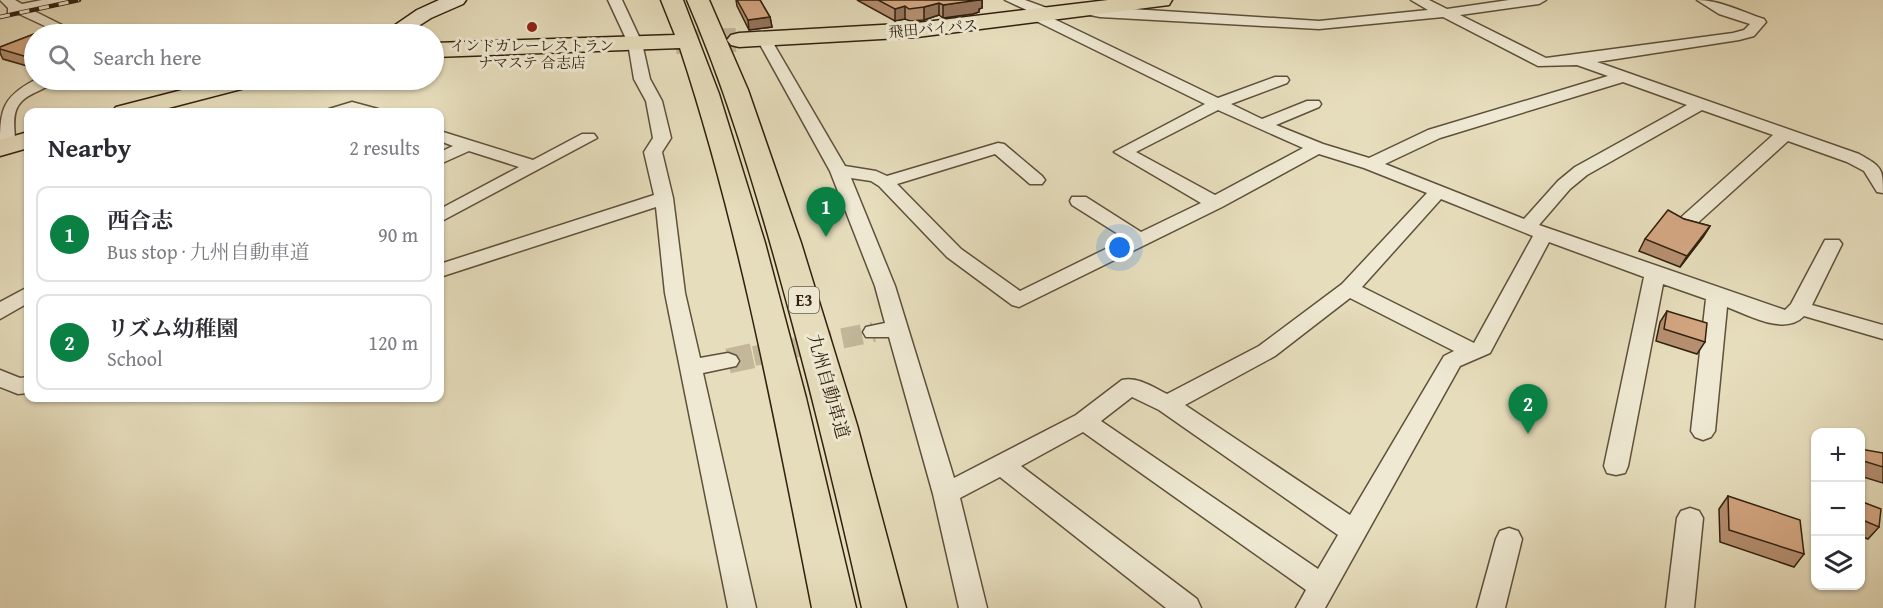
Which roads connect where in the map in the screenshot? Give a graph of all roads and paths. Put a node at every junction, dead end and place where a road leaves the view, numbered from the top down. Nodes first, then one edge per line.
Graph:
1 (5, 0) edge
2 (62, 0) edge
3 (456, 0) edge
4 (615, 0) edge
5 (672, 0) edge
6 (698, 0) edge
7 (1015, 0) edge
8 (1161, 0) edge
9 (1418, 0) edge
10 (1539, 0) edge
11 (1704, 0) edge
12 (1085, 10) junction
13 (25, 12) junction
14 (0, 13) edge
15 (1445, 13) junction
16 (1043, 15) junction
17 (0, 22) edge
18 (51, 24) edge
19 (408, 24) edge
20 (764, 39) junction
21 (739, 40) tunnel mouth
22 (676, 42) tunnel mouth
23 (635, 43) junction
24 (444, 50) edge
25 (1577, 60) junction
26 (1624, 76) junction
27 (1281, 80) dead end
28 (25, 90) edge
29 (210, 90) edge
30 (1217, 104) junction
31 (1313, 104) dead end
32 (1700, 104) junction
33 (140, 108) edge
34 (1261, 125) junction
35 (1785, 134) junction
36 (444, 137) edge
37 (588, 138) dead end
38 (12, 145) edge
39 (467, 145) junction
40 (1317, 148) junction
41 (444, 157) edge
42 (1370, 165) junction
43 (533, 166) junction
44 (838, 171) junction
45 (1036, 180) dead end
46 (885, 182) junction
47 (1883, 188) edge
48 (1438, 192) junction
49 (664, 198) junction
50 (1079, 201) dead end
51 (1215, 203) junction
52 (444, 214) edge
53 (1685, 224) edge
54 (1536, 231) junction
55 (1140, 240) junction
56 (1832, 244) dead end
57 (444, 270) edge
58 (1655, 274) junction
59 (1349, 289) junction
60 (24, 296) edge
61 (1717, 297) junction
62 (1, 308) edge
63 (1800, 308) junction
64 (898, 329) junction
65 (874, 332) tunnel mouth
66 (1883, 333) edge
67 (1473, 352) junction
68 (728, 361) tunnel mouth
69 (693, 367) junction
70 (0, 378) edge
71 (24, 385) edge
72 (1167, 404) junction
73 (1084, 421) junction
74 (1703, 431) dead end
75 (1002, 465) junction
76 (1616, 466) dead end
77 (946, 494) junction
78 (1690, 518) dead end
79 (1354, 532) junction
80 (1509, 539) dead end
81 (1319, 602) edge
82 (742, 608) edge
83 (834, 608) edge
84 (884, 608) edge
85 (972, 608) edge
86 (1187, 608) edge
87 (1491, 608) edge
88 (1680, 608) edge

1 - 13 street
2 - 13 street
3 - 19 street
4 - 23 street
5 - 83 highway, E3
6 - 84 highway, 九州自動車道 / E3
7 - 16 street
8 - 12 highway, 飛田バイパス
9 - 15 street
10 - 15 street
11 - 25 street
12 - 15 street
12 - 16 highway, 飛田バイパス
13 - 14 street
13 - 17 street
13 - 18 street
15 - 25 street
16 - 20 highway, 飛田バイパス
16 - 30 street
20 - 21 highway, 飛田バイパス
20 - 44 street
22 - 23 highway
23 - 24 highway
23 - 49 street
25 - 26 street
26 - 32 street
26 - 42 street
27 - 30 street
28 - 38 street
29 - 33 highway
30 - 34 street
30 - 51 street
31 - 34 street
32 - 35 street
32 - 54 street
34 - 40 street
35 - 47 street
35 - 53 street
36 - 39 street
37 - 43 street
39 - 41 street
39 - 43 street
40 - 42 street
40 - 51 street
42 - 48 street
43 - 52 street
44 - 46 street
44 - 64 street
45 - 46 street
46 - 55 street
48 - 54 street
48 - 59 street
49 - 57 street
49 - 69 street
50 - 55 street
51 - 55 street
54 - 58 street
54 - 67 street
56 - 63 street
58 - 61 street
58 - 76 street
59 - 67 street
59 - 72 street
60 - 62 street
61 - 63 street
61 - 74 street
63 - 66 street
64 - 65 street
64 - 77 street
67 - 79 street
68 - 69 street
69 - 82 street
70 - 71 street
72 - 73 street
72 - 79 street
73 - 75 street
73 - 81 street
75 - 77 street
75 - 86 street
77 - 85 street
78 - 88 street
79 - 81 street
80 - 87 street

